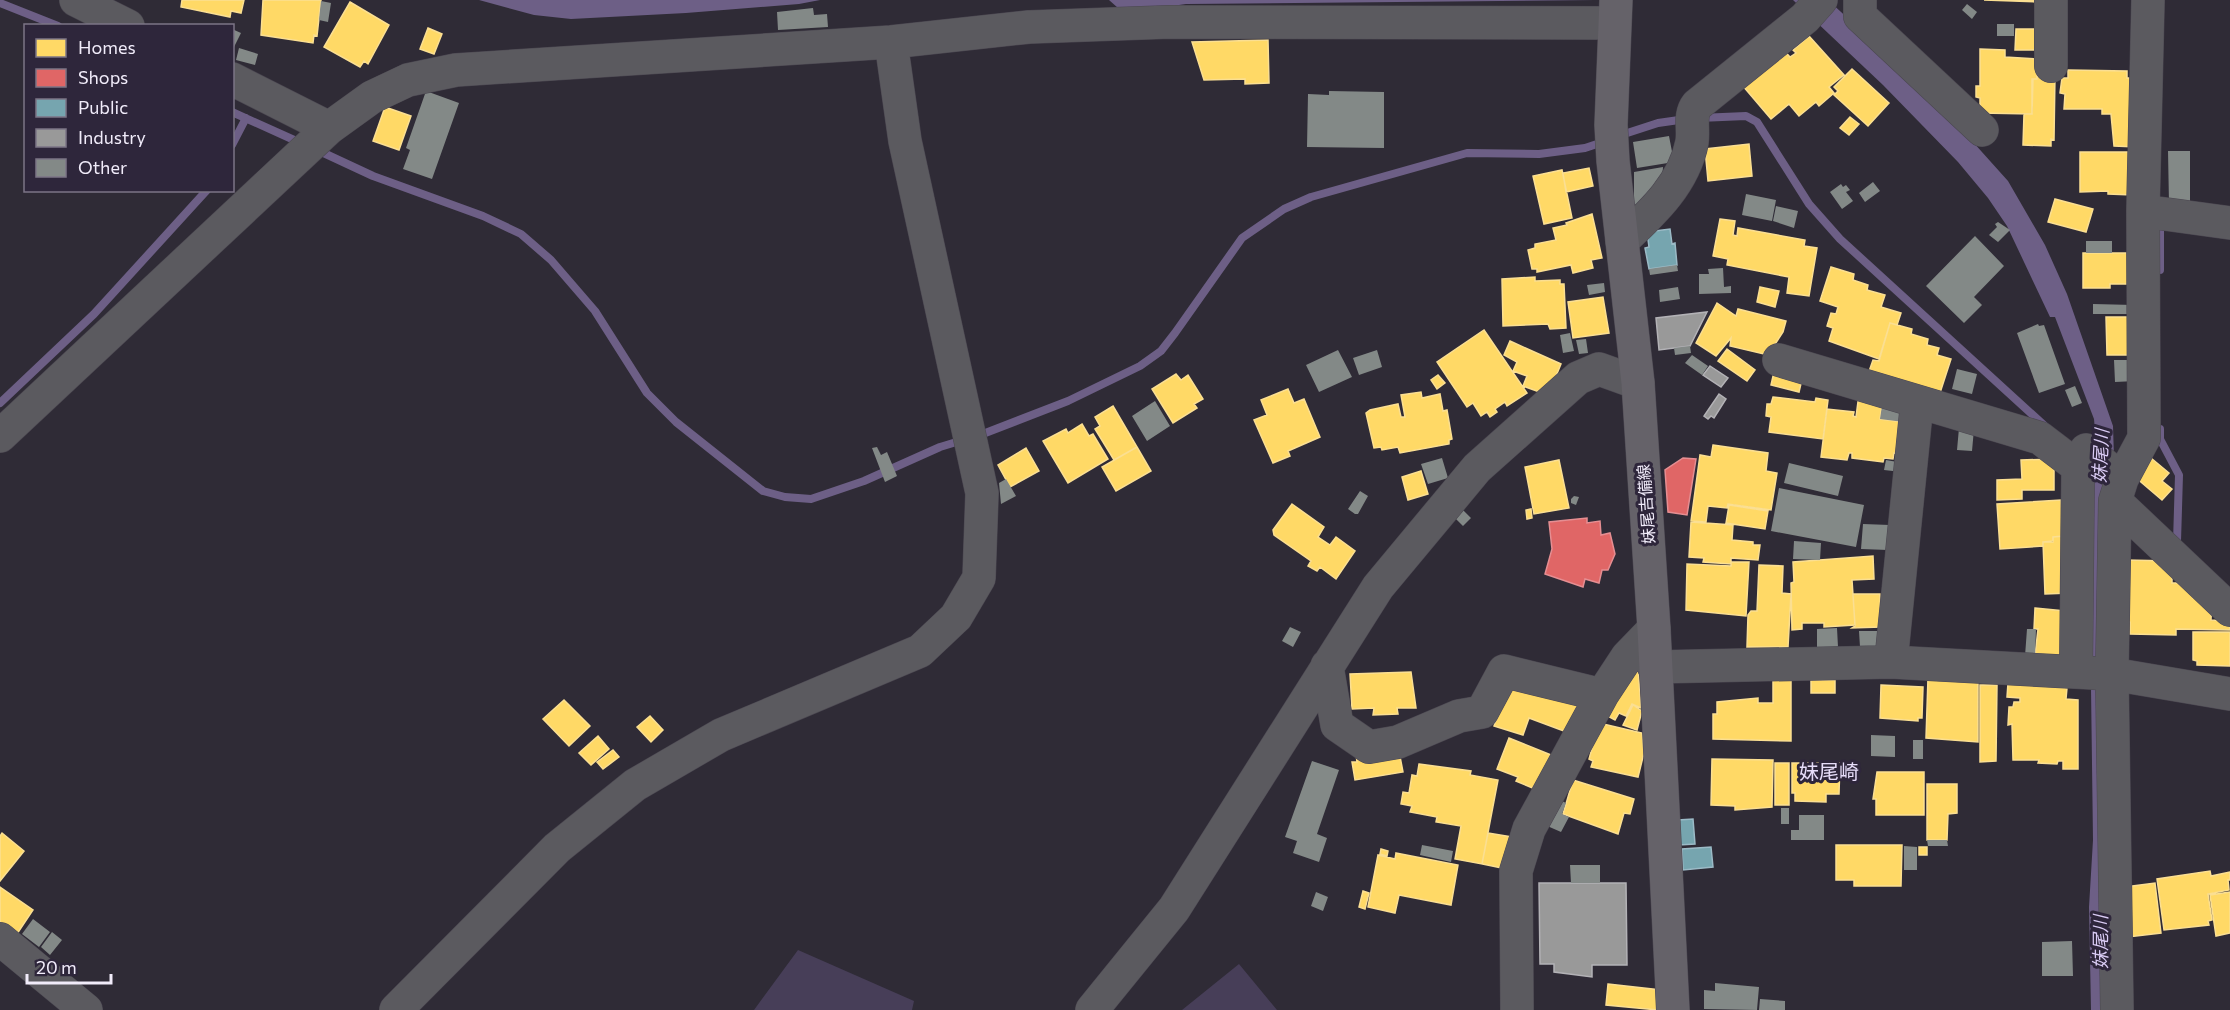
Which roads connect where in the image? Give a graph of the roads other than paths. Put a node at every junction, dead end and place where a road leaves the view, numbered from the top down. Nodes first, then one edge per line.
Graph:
1 (76, 0) edge
2 (1860, 0) edge
3 (2050, 0) edge
4 (2148, 0) edge
5 (1170, 9) edge
6 (1615, 9) edge
7 (1813, 9) edge
8 (124, 24) edge
9 (891, 42) junction
10 (2050, 66) dead end
11 (234, 80) edge
12 (1982, 130) dead end
13 (315, 140) junction
14 (2153, 212) junction
15 (2230, 223) edge
16 (1622, 241) junction
17 (1779, 360) dead end
18 (1638, 383) junction
19 (1917, 403) junction
20 (0, 436) edge
21 (2104, 474) junction
22 (2230, 610) edge
23 (1654, 629) junction
24 (1891, 662) junction
25 (1327, 666) junction
26 (1654, 667) junction
27 (2092, 673) junction
28 (2230, 694) edge
29 (1602, 695) junction
30 (0, 939) edge
31 (86, 1010) edge
32 (396, 1010) edge
33 (1092, 1010) edge
34 (1517, 1010) edge
35 (1673, 1010) edge
36 (2117, 1010) edge

1 - 8 street
2 - 12 street
3 - 10 street
4 - 14 street
5 - 6 street
5 - 9 street
6 - 16 main road, 妹尾吉備線
7 - 16 street
9 - 13 street
9 - 32 street
11 - 13 street
13 - 20 street
14 - 15 street
14 - 21 street
16 - 18 main road, 妹尾吉備線
17 - 19 street
18 - 23 main road, 妹尾吉備線
18 - 25 street
19 - 21 street
19 - 24 street
21 - 22 street
21 - 27 street
21 - 27 street
23 - 26 main road, 妹尾吉備線
23 - 29 street
24 - 26 street
24 - 27 street
25 - 29 street
25 - 33 street
26 - 35 main road, 妹尾吉備線
27 - 28 street
27 - 36 street
29 - 34 street
30 - 31 street

